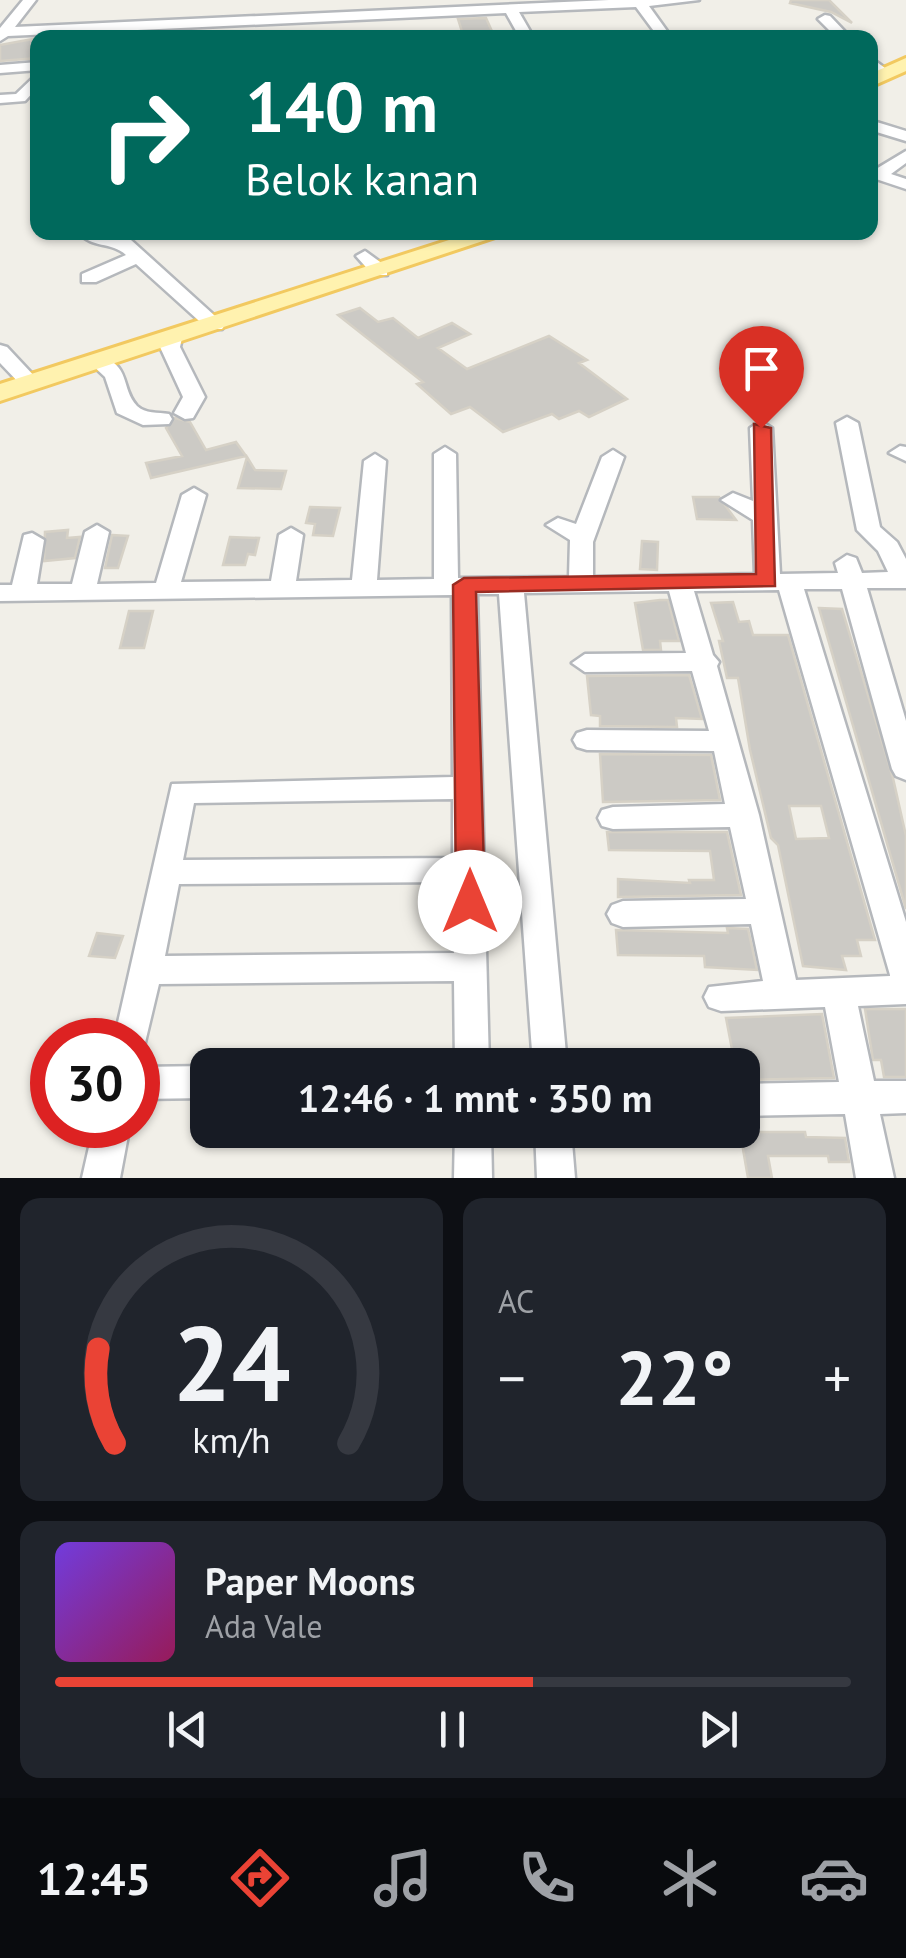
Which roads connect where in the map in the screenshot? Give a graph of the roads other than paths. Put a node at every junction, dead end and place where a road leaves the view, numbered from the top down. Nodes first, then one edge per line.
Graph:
1 (30, 0) edge
2 (364, 0) edge
3 (693, 0) edge
4 (640, 3) junction
5 (511, 9) junction
6 (825, 19) dead end
7 (374, 21) junction
8 (196, 24) junction
9 (150, 30) edge
10 (193, 30) edge
11 (523, 30) edge
12 (660, 30) edge
13 (836, 30) edge
14 (2, 34) edge
15 (30, 34) edge
16 (906, 64) edge
17 (30, 67) edge
18 (0, 69) edge
19 (878, 71) edge
20 (30, 86) edge
21 (0, 99) edge
22 (878, 128) edge
23 (906, 136) edge
24 (906, 156) edge
25 (878, 171) edge
26 (878, 174) edge
27 (906, 184) edge
28 (95, 240) edge
29 (467, 240) edge
30 (136, 256) junction
31 (90, 278) dead end
32 (214, 325) junction
33 (172, 338) junction
34 (0, 351) edge
35 (98, 361) junction
36 (30, 383) junction
37 (0, 393) edge
38 (184, 413) dead end
39 (162, 419) dead end
40 (848, 422) dead end
41 (761, 428) dead end
42 (446, 454) dead end
43 (613, 458) dead end
44 (374, 461) dead end
45 (194, 495) dead end
46 (733, 500) dead end
47 (765, 517) junction
48 (558, 525) dead end
49 (97, 532) dead end
50 (291, 535) dead end
51 (583, 537) junction
52 (32, 540) dead end
53 (850, 572) junction
54 (905, 580) edge
55 (678, 582) junction
56 (778, 582) junction
57 (582, 583) junction
58 (511, 585) junction
59 (455, 586) junction
60 (364, 588) junction
61 (282, 589) junction
62 (166, 590) junction
63 (82, 592) junction
64 (12, 593) edge
65 (706, 662) junction
66 (585, 663) dead end
67 (587, 740) dead end
68 (726, 740) junction
69 (906, 769) edge
70 (469, 788) junction
71 (744, 815) junction
72 (614, 818) dead end
73 (470, 870) junction
74 (165, 872) junction
75 (764, 911) junction
76 (623, 914) dead end
77 (471, 967) junction
78 (146, 970) junction
79 (906, 975) edge
80 (906, 990) edge
81 (783, 995) junction
82 (839, 995) junction
83 (721, 997) dead end
84 (136, 1018) edge
85 (472, 1048) edge
86 (549, 1048) edge
87 (190, 1082) edge
88 (160, 1083) edge
89 (906, 1097) edge
90 (858, 1099) junction
91 (760, 1100) edge
92 (107, 1148) edge
93 (473, 1148) edge
94 (554, 1148) edge
95 (101, 1178) edge
96 (474, 1178) edge
97 (556, 1178) edge
98 (875, 1178) edge

1 - 14 street
2 - 7 street
3 - 4 street
4 - 5 street
4 - 12 street
5 - 7 street
5 - 11 street
6 - 13 street
7 - 8 street
8 - 9 street
8 - 10 street
14 - 15 street
16 - 19 main road
17 - 18 street
20 - 21 street
22 - 23 street
24 - 25 street
26 - 27 street
28 - 30 street
29 - 32 main road
30 - 31 street
30 - 32 street
32 - 33 main road
33 - 35 main road
33 - 38 street
34 - 36 street
35 - 36 main road
35 - 39 street
36 - 37 main road
40 - 54 street
41 - 47 street
42 - 59 street
43 - 51 street
44 - 60 street
45 - 62 street
46 - 47 street
47 - 56 street
48 - 51 street
49 - 63 street
50 - 61 street
51 - 57 street
52 - 64 street
53 - 54 street
53 - 56 street
53 - 69 street
55 - 56 street
55 - 57 street
55 - 65 street
56 - 79 street
57 - 58 street
58 - 59 street
58 - 86 street
59 - 60 street
59 - 70 street
60 - 61 street
61 - 62 street
62 - 63 street
63 - 64 street
65 - 66 street
65 - 68 street
67 - 68 street
68 - 71 street
70 - 73 street
70 - 74 street
71 - 72 street
71 - 75 street
73 - 74 street
73 - 77 street
74 - 78 street
75 - 76 street
75 - 81 street
77 - 78 street
77 - 85 street
78 - 84 street
80 - 82 street
81 - 82 street
81 - 83 street
82 - 90 street
87 - 88 street
89 - 90 street
90 - 91 street
90 - 98 street
92 - 95 street
93 - 96 street
94 - 97 street

